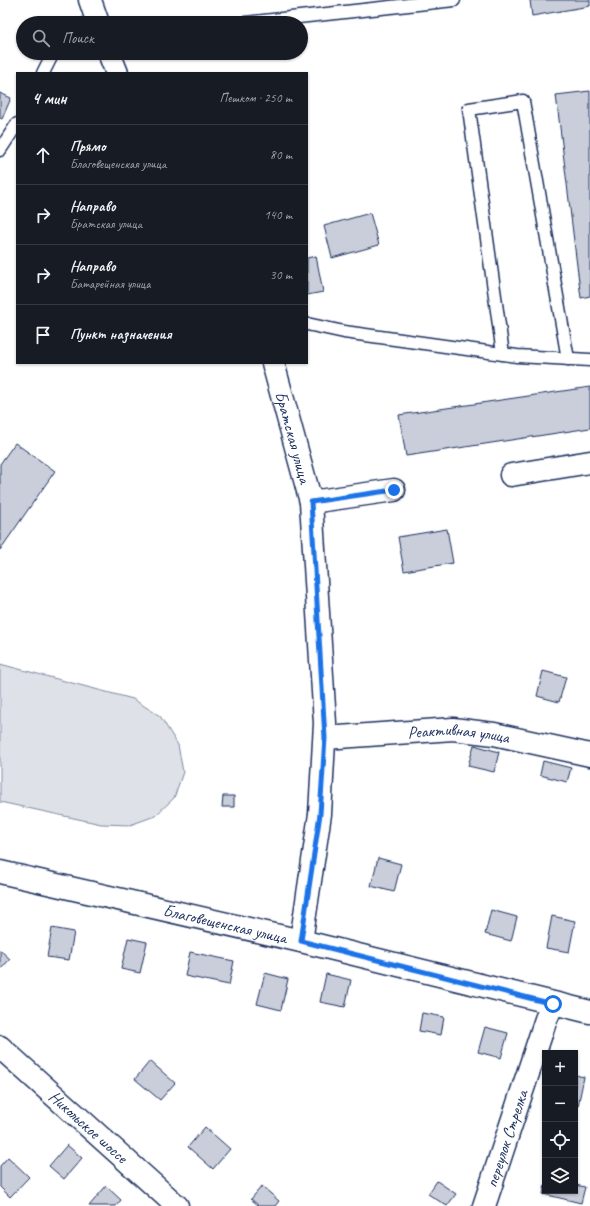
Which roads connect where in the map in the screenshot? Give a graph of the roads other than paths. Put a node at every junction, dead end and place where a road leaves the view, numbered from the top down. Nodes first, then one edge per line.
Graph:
1 (90, 0) edge
2 (454, 0) edge
3 (96, 16) edge
4 (308, 16) edge
5 (50, 60) edge
6 (112, 60) edge
7 (44, 72) edge
8 (117, 72) edge
9 (16, 126) edge
10 (0, 150) edge
11 (308, 324) edge
12 (503, 354) junction
13 (568, 359) junction
14 (590, 360) edge
15 (273, 364) edge
16 (590, 462) edge
17 (511, 475) dead end
18 (394, 490) dead end
19 (311, 502) junction
20 (325, 738) junction
21 (590, 755) edge
22 (0, 872) edge
23 (301, 941) junction
24 (553, 1004) junction
25 (590, 1012) edge
26 (0, 1047) edge
27 (177, 1206) edge
28 (486, 1206) edge

1 - 3 street
2 - 4 lane
5 - 7 lane
6 - 8 street
9 - 10 lane
11 - 12 lane
12 - 13 lane
12 - 13 lane
13 - 14 lane
15 - 19 street, Братская улица
16 - 17 street
18 - 19 street
19 - 20 street, Братская улица
20 - 21 street, Реактивная улица
20 - 23 street, Братская улица
22 - 23 street, Благовещенская улица
23 - 24 street, Благовещенская улица
24 - 25 street, Благовещенская улица
24 - 28 street, переулок Стрелка
26 - 27 street, Никольское шоссе

